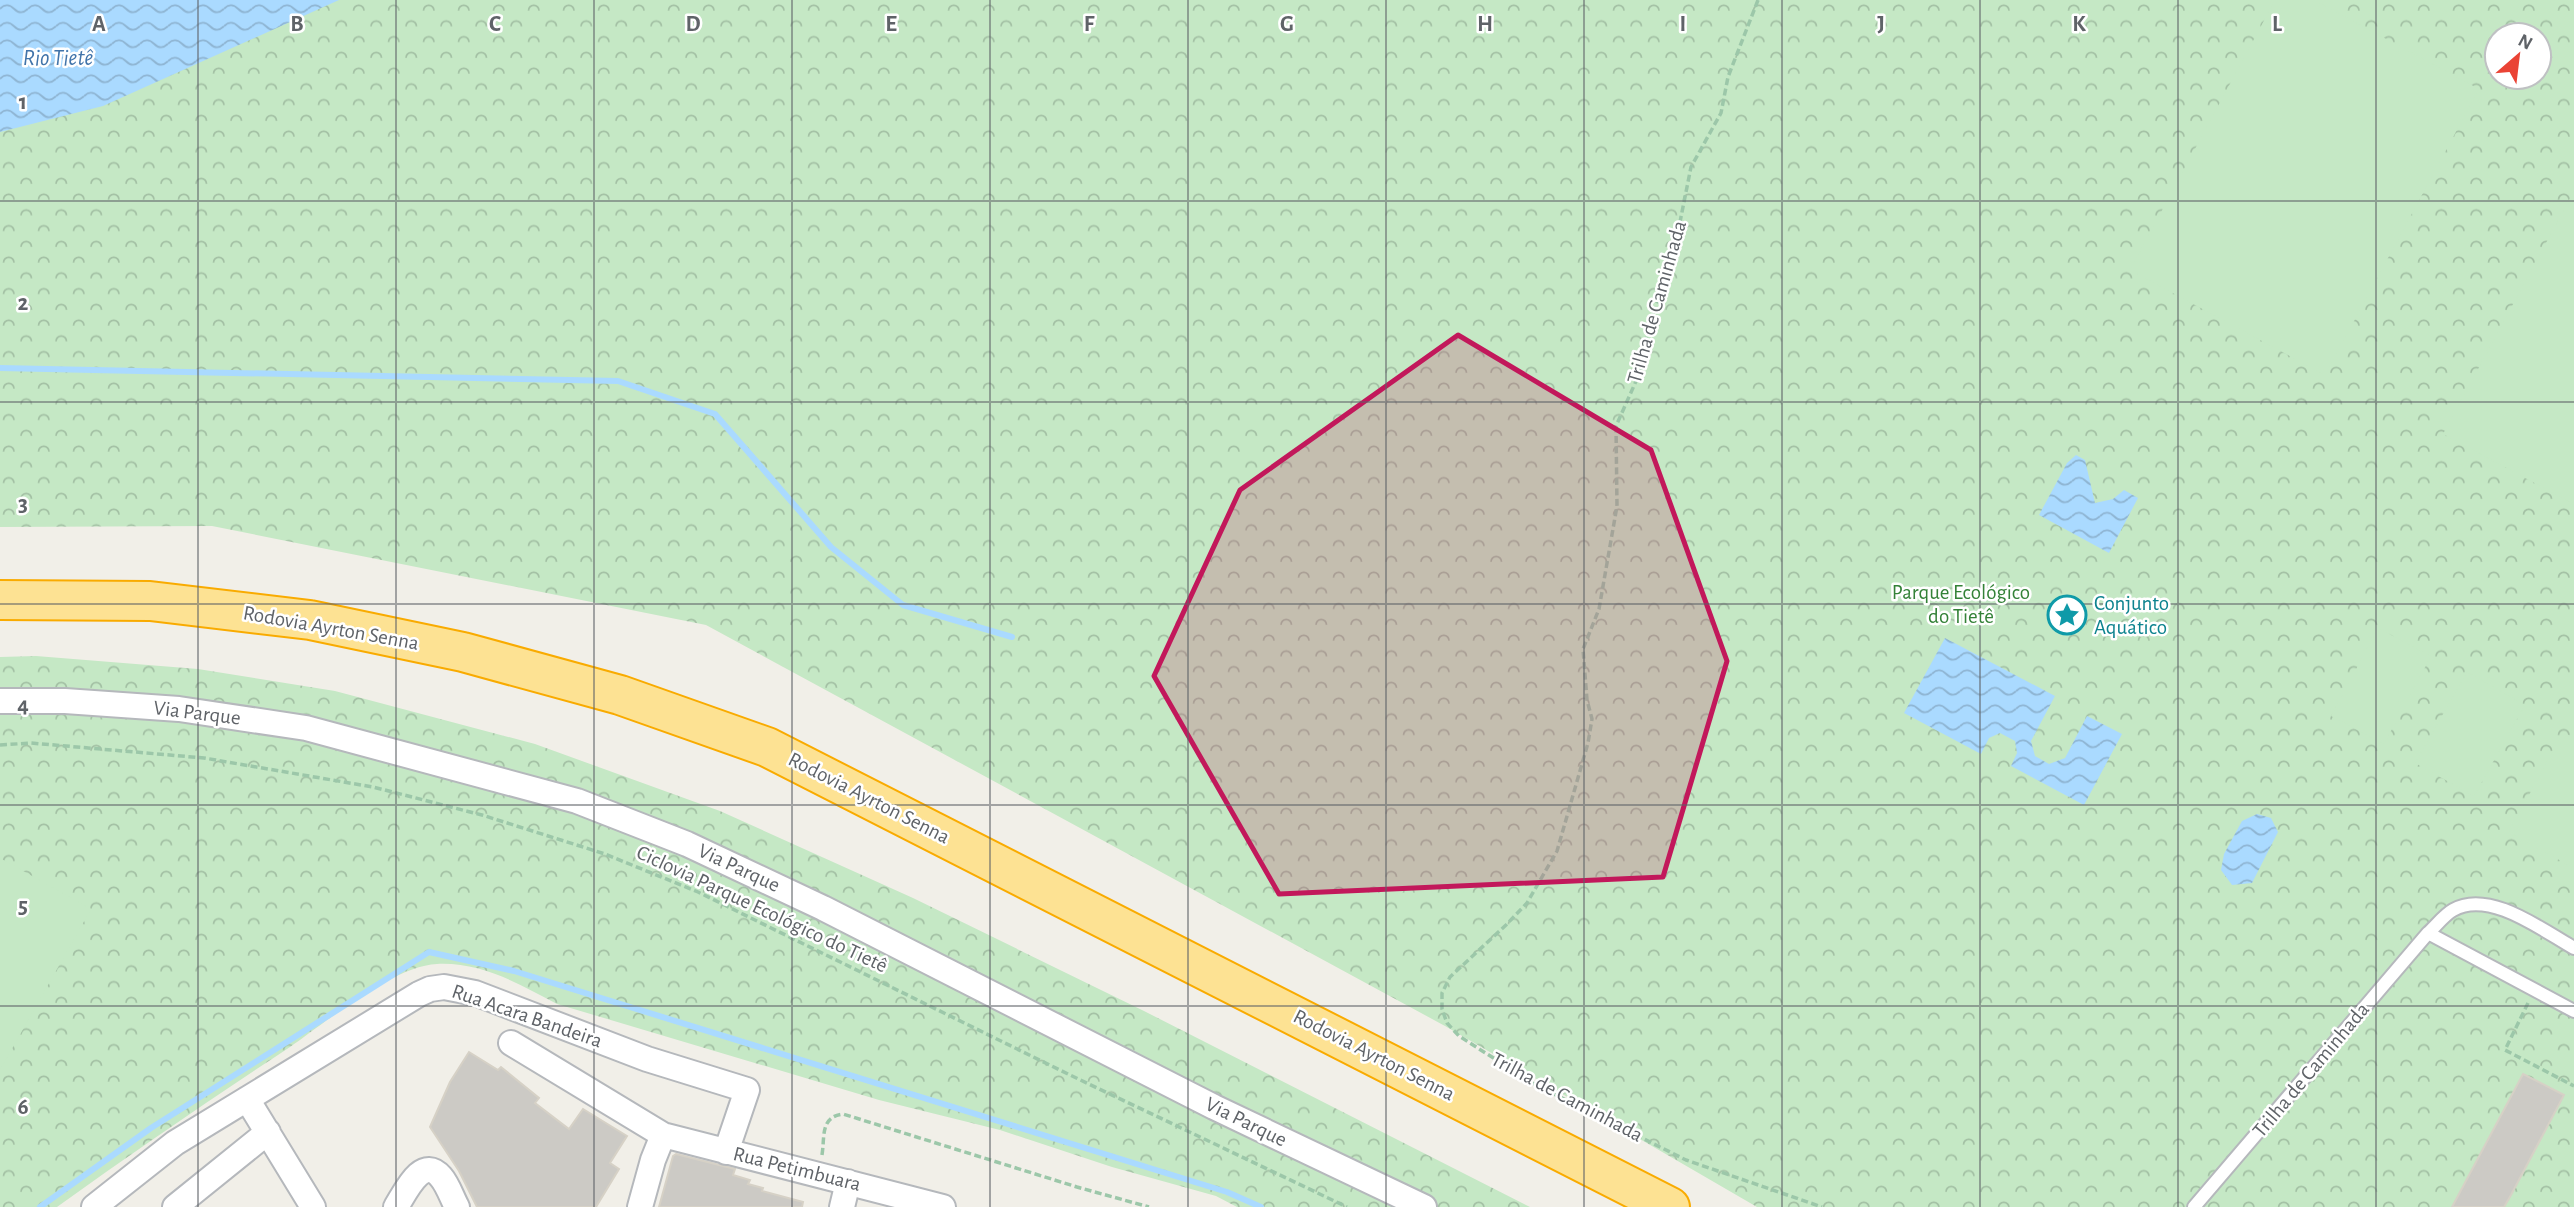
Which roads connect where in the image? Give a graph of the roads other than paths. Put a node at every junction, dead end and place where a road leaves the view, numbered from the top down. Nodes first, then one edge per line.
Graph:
1 (0, 600) edge
2 (0, 701) edge
3 (2428, 933) junction
4 (2574, 948) edge
5 (2574, 1011) edge
6 (510, 1043) dead end
7 (247, 1098) junction
8 (268, 1132) junction
9 (663, 1135) junction
10 (726, 1152) junction
11 (848, 1182) junction
12 (94, 1207) edge
13 (175, 1207) edge
14 (313, 1207) edge
15 (396, 1207) edge
16 (457, 1207) edge
17 (640, 1207) edge
18 (842, 1207) edge
19 (943, 1207) edge
20 (1424, 1207) edge
21 (1670, 1207) edge
22 (2194, 1207) edge

1 - 21 highway, Rodovia Ayrton Senna
2 - 20 street, Via Parque
3 - 4 lane, Trilha de Caminhada
3 - 5 lane
3 - 22 lane, Trilha de Caminhada
6 - 9 street, Rua Petimbuara
7 - 8 street
7 - 10 street, Rua Acara Bandeira
7 - 12 street, Rua Acara Bandeira
8 - 13 street
8 - 14 street
9 - 10 street, Rua Petimbuara
9 - 17 street
10 - 11 street, Rua Petimbuara
11 - 18 street
11 - 19 street, Rua Petimbuara
15 - 16 street

